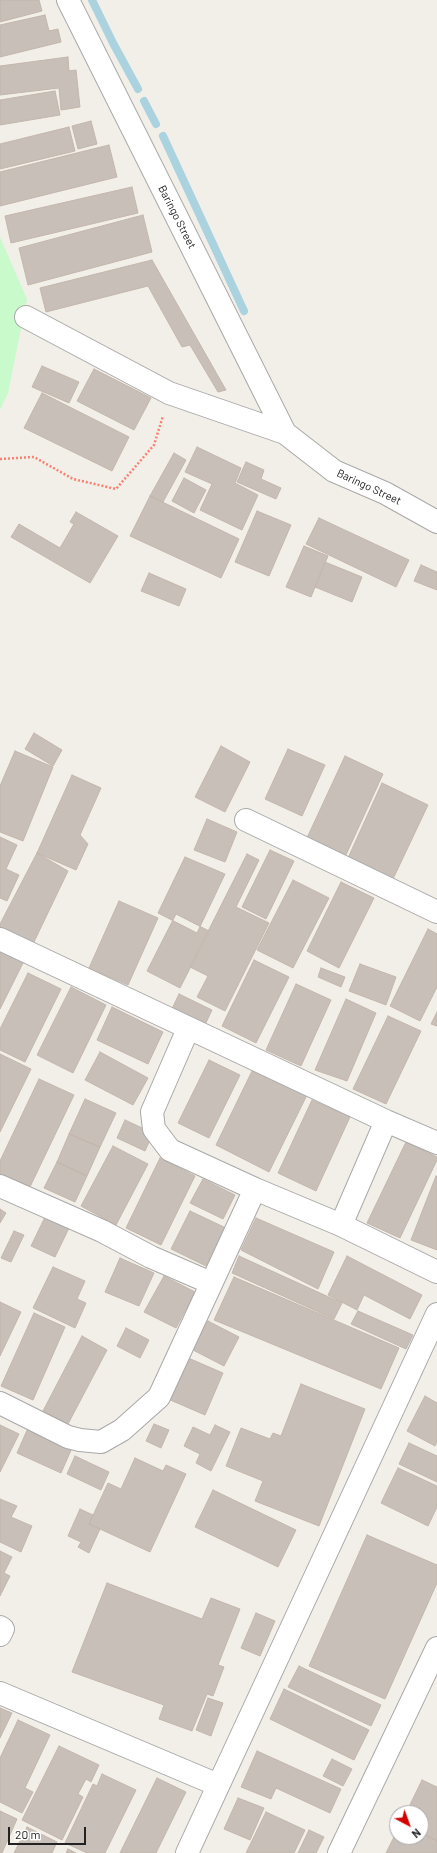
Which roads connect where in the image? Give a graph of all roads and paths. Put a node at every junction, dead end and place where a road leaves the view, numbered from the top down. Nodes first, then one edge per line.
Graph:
1 (68, 0) edge
2 (26, 317) dead end
3 (169, 393) junction
4 (285, 433) junction
5 (0, 459) edge
6 (437, 522) edge
7 (246, 820) dead end
8 (437, 912) edge
9 (0, 939) edge
10 (188, 1029) junction
11 (386, 1121) junction
12 (437, 1143) edge
13 (0, 1186) edge
14 (255, 1189) junction
15 (341, 1225) junction
16 (437, 1272) edge
17 (211, 1284) junction
18 (437, 1314) edge
19 (0, 1403) edge
20 (0, 1627) edge
21 (0, 1635) edge
22 (437, 1648) edge
23 (0, 1693) edge
24 (218, 1785) junction
25 (187, 1853) edge
26 (340, 1853) edge

1 - 4 street, Baringo Street
2 - 3 street, Baringo Street
3 - 4 street, Baringo Street
3 - 5 path
4 - 6 street, Baringo Street
7 - 8 street
9 - 10 street
10 - 11 street
10 - 14 street
11 - 12 street
11 - 15 street
13 - 17 street
14 - 15 street
14 - 17 street
15 - 16 street
17 - 19 street
18 - 24 street
20 - 21 street
22 - 26 street
23 - 24 street
24 - 25 street

